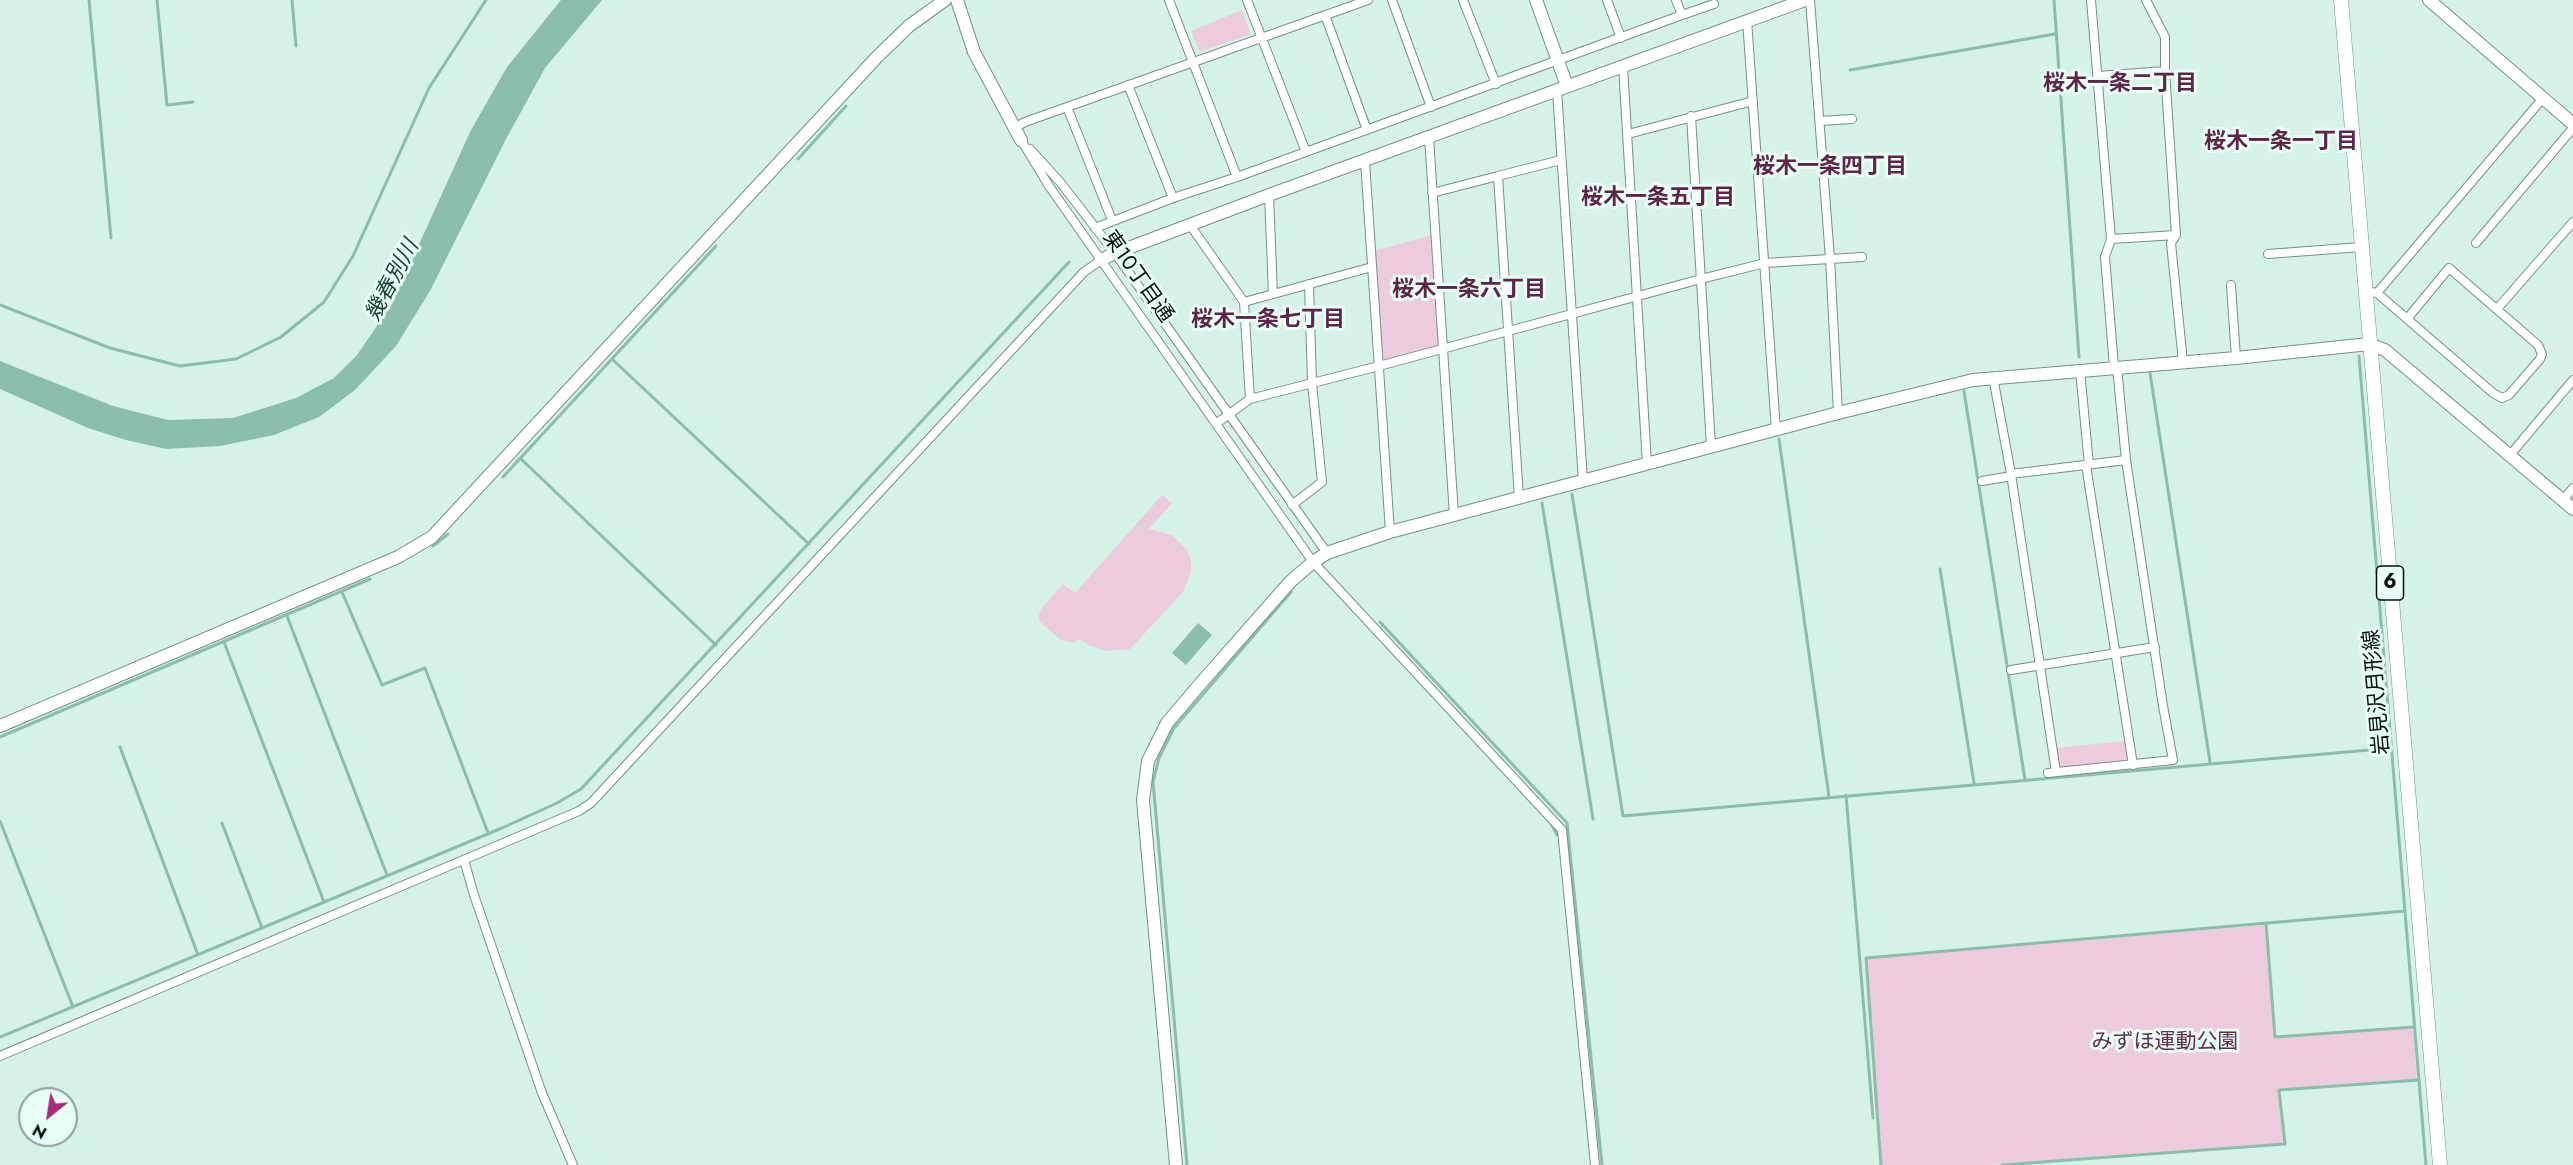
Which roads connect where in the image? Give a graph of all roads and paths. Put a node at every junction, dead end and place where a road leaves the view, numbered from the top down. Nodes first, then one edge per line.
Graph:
1 (945, 0) edge
2 (957, 0) edge
3 (1169, 0) edge
4 (1247, 0) edge
5 (1368, 0) edge
6 (1392, 0) edge
7 (1464, 0) edge
8 (1536, 0) edge
9 (1607, 0) edge
10 (1676, 0) edge
11 (1805, 0) edge
12 (1810, 0) edge
13 (2091, 0) edge
14 (2146, 0) edge
15 (2341, 0) edge
16 (2429, 0) edge
17 (1714, 4) dead end
18 (1325, 15) junction
19 (1682, 15) junction
20 (1747, 20) junction
21 (1262, 38) junction
22 (1621, 38) junction
23 (1193, 62) junction
24 (1558, 62) junction
25 (1623, 66) junction
26 (2165, 71) junction
27 (2098, 76) junction
28 (1496, 84) junction
29 (1128, 85) junction
30 (1562, 88) junction
31 (2543, 98) junction
32 (1753, 101) junction
33 (1067, 107) junction
34 (1431, 107) junction
35 (1691, 116) junction
36 (1852, 119) dead end
37 (1820, 121) junction
38 (2573, 124) edge
39 (1014, 128) junction
40 (1367, 130) junction
41 (1628, 134) junction
42 (1429, 137) junction
43 (1021, 141) junction
44 (1306, 152) junction
45 (1365, 160) junction
46 (1561, 160) junction
47 (1237, 177) junction
48 (1498, 177) junction
49 (1432, 193) junction
50 (1269, 195) junction
51 (1173, 198) junction
52 (1112, 220) junction
53 (2573, 222) edge
54 (1190, 225) junction
55 (1095, 228) junction
56 (2175, 235) junction
57 (2110, 239) junction
58 (2476, 243) dead end
59 (2361, 247) junction
60 (1115, 252) junction
61 (2268, 254) dead end
62 (1862, 257) dead end
63 (1830, 258) junction
64 (1101, 260) junction
65 (1765, 263) junction
66 (1372, 267) junction
67 (1701, 279) junction
68 (1309, 284) junction
69 (2231, 285) dead end
70 (2371, 292) junction
71 (1273, 294) junction
72 (1636, 297) junction
73 (1244, 302) junction
74 (2497, 309) junction
75 (1571, 314) junction
76 (2407, 319) junction
77 (1507, 331) junction
78 (2369, 344) junction
79 (1442, 349) junction
80 (2235, 358) junction
81 (2183, 362) junction
82 (1379, 366) junction
83 (2115, 367) junction
84 (2080, 370) junction
85 (1993, 377) junction
86 (2573, 380) edge
87 (1312, 383) junction
88 (1250, 399) junction
89 (1838, 413) junction
90 (1228, 415) junction
91 (1217, 423) junction
92 (1776, 430) junction
93 (1711, 447) junction
94 (2510, 455) junction
95 (2127, 460) junction
96 (1647, 464) junction
97 (2087, 465) junction
98 (2011, 475) junction
99 (1583, 481) junction
100 (1982, 481) dead end
101 (2573, 488) edge
102 (1519, 498) junction
103 (2562, 500) junction
104 (1292, 505) junction
105 (2573, 509) edge
106 (1454, 515) junction
107 (1390, 532) junction
108 (1327, 553) junction
109 (1312, 562) junction
110 (2155, 647) junction
111 (2116, 654) junction
112 (2039, 665) junction
113 (2011, 670) dead end
114 (0, 726) edge
115 (2133, 765) junction
116 (464, 860) junction
117 (0, 1056) edge
118 (573, 1165) edge
119 (1176, 1165) edge
120 (1595, 1165) edge
121 (2440, 1165) edge

1 - 114 street
2 - 39 street, 東10丁目通
3 - 23 street
4 - 21 street
5 - 18 street
6 - 34 street
7 - 28 street
8 - 24 street
9 - 22 street
10 - 19 street
11 - 20 street
12 - 37 street
13 - 27 street
14 - 26 street
15 - 59 main road, 岩見沢月形線 / 6
16 - 31 street
17 - 19 street
18 - 21 street
18 - 40 street
19 - 22 street
20 - 25 street
20 - 32 street
21 - 23 street
21 - 44 street
22 - 24 street
23 - 29 street
23 - 47 street
24 - 28 street
24 - 30 street
25 - 30 street
25 - 41 street
26 - 27 street
26 - 56 street
27 - 57 street
28 - 34 street
29 - 33 street
29 - 51 street
30 - 42 street
30 - 46 street
31 - 38 street
31 - 70 street
32 - 35 street
32 - 65 street
33 - 39 street
33 - 52 street
34 - 40 street
35 - 41 street
35 - 67 street
36 - 37 street
37 - 63 street
38 - 58 street
39 - 43 street, 東10丁目通
40 - 44 street
41 - 72 street
42 - 45 street
42 - 49 street
43 - 55 street
43 - 64 street, 東10丁目通
44 - 47 street
45 - 50 street
45 - 66 street
46 - 48 street
46 - 75 street
47 - 51 street
48 - 49 street
48 - 77 street
49 - 79 street
50 - 54 street
50 - 71 street
51 - 52 street
52 - 55 street
53 - 74 street
54 - 60 street
54 - 73 street
55 - 60 street
56 - 57 street
56 - 81 street
57 - 83 street
59 - 61 street
59 - 70 main road, 岩見沢月形線 / 6
60 - 64 street
60 - 90 street
62 - 63 street
63 - 65 street
63 - 89 street
64 - 91 street, 東10丁目通
64 - 116 street
65 - 67 street
65 - 92 street
66 - 68 street
66 - 82 street
67 - 72 street
67 - 93 street
68 - 71 street
68 - 87 street
69 - 80 street
70 - 76 street
70 - 78 main road, 岩見沢月形線 / 6
71 - 73 street
72 - 75 street
72 - 96 street
73 - 88 street
74 - 76 street
74 - 76 street
75 - 77 street
75 - 99 street
77 - 79 street
77 - 102 street
78 - 80 street
78 - 94 street
78 - 121 main road, 岩見沢月形線 / 6
79 - 82 street
79 - 106 street
80 - 81 street
81 - 83 street
82 - 87 street
82 - 107 street
83 - 84 street
83 - 95 street
84 - 85 street
84 - 97 street
85 - 89 street
85 - 98 street
86 - 94 street
87 - 88 street
87 - 104 street
88 - 90 street
89 - 92 street
90 - 91 street
90 - 104 street
91 - 109 street, 東10丁目通
92 - 93 street
93 - 96 street
94 - 103 street
95 - 97 street
95 - 110 street
96 - 99 street
97 - 98 street
97 - 111 street
98 - 100 street
98 - 112 street
99 - 102 street
101 - 103 street
102 - 106 street
103 - 105 street
104 - 108 street
106 - 107 street
107 - 108 street
108 - 109 street
109 - 119 street
109 - 120 street, 東10丁目通
110 - 111 street
110 - 115 street
111 - 112 street
111 - 115 street
112 - 113 street
112 - 115 street
116 - 117 street
116 - 118 street

